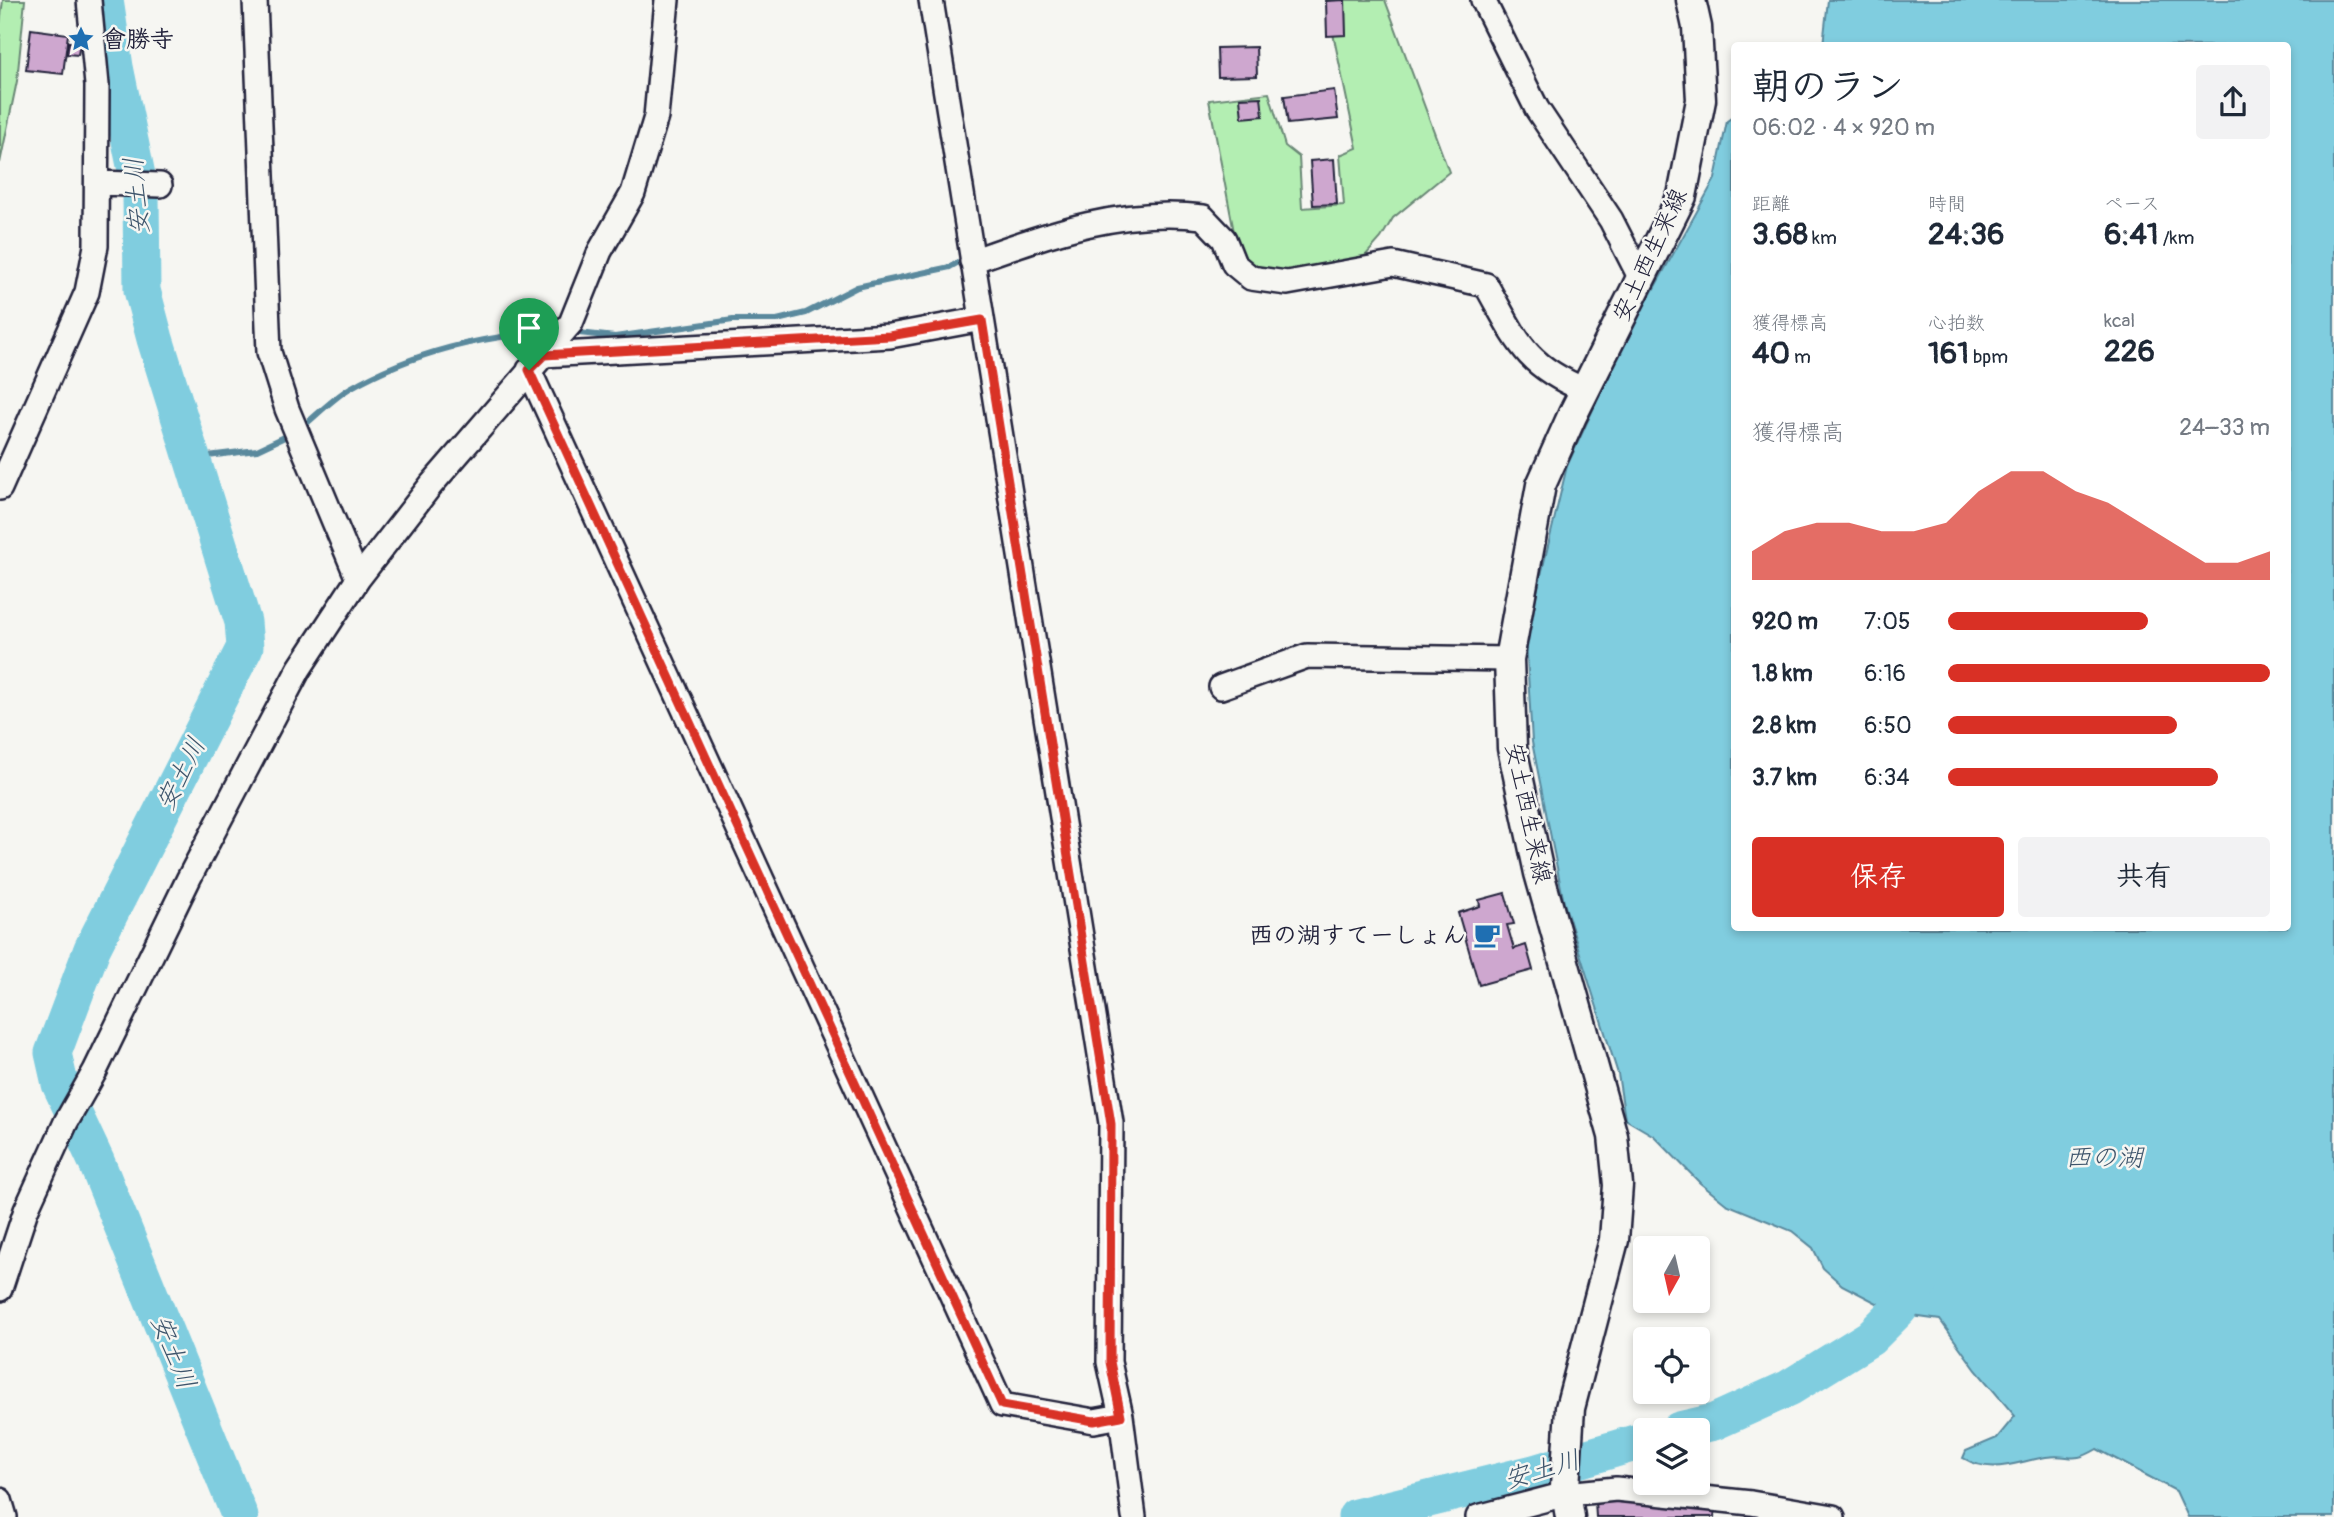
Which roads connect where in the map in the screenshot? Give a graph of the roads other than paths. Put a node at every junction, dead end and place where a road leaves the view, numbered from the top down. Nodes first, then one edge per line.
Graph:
1 (89, 0) edge
2 (255, 0) edge
3 (667, 0) edge
4 (931, 0) edge
5 (1483, 0) edge
6 (1691, 0) edge
7 (99, 183) junction
8 (160, 185) dead end
9 (972, 261) junction
10 (1641, 279) junction
11 (982, 320) junction
12 (542, 356) junction
13 (1585, 390) junction
14 (0, 488) edge
15 (358, 579) junction
16 (1509, 659) junction
17 (1221, 687) dead end
18 (0, 1289) edge
19 (1121, 1416) junction
20 (1567, 1499) edge
21 (0, 1500) edge
22 (5, 1517) edge
23 (1134, 1517) edge
24 (1478, 1517) edge
25 (1833, 1517) edge

1 - 7 street
2 - 15 street
3 - 12 street
4 - 9 street
5 - 10 street
6 - 10 main road, 安土西生来線
7 - 8 street
7 - 14 street
9 - 11 street
9 - 13 street
10 - 13 main road, 安土西生来線
11 - 12 street
11 - 19 street
12 - 15 street
12 - 19 street
13 - 16 main road, 安土西生来線
15 - 18 street
16 - 17 street
16 - 20 main road, 安土西生来線
19 - 23 street
20 - 24 street
20 - 25 street
21 - 22 street

